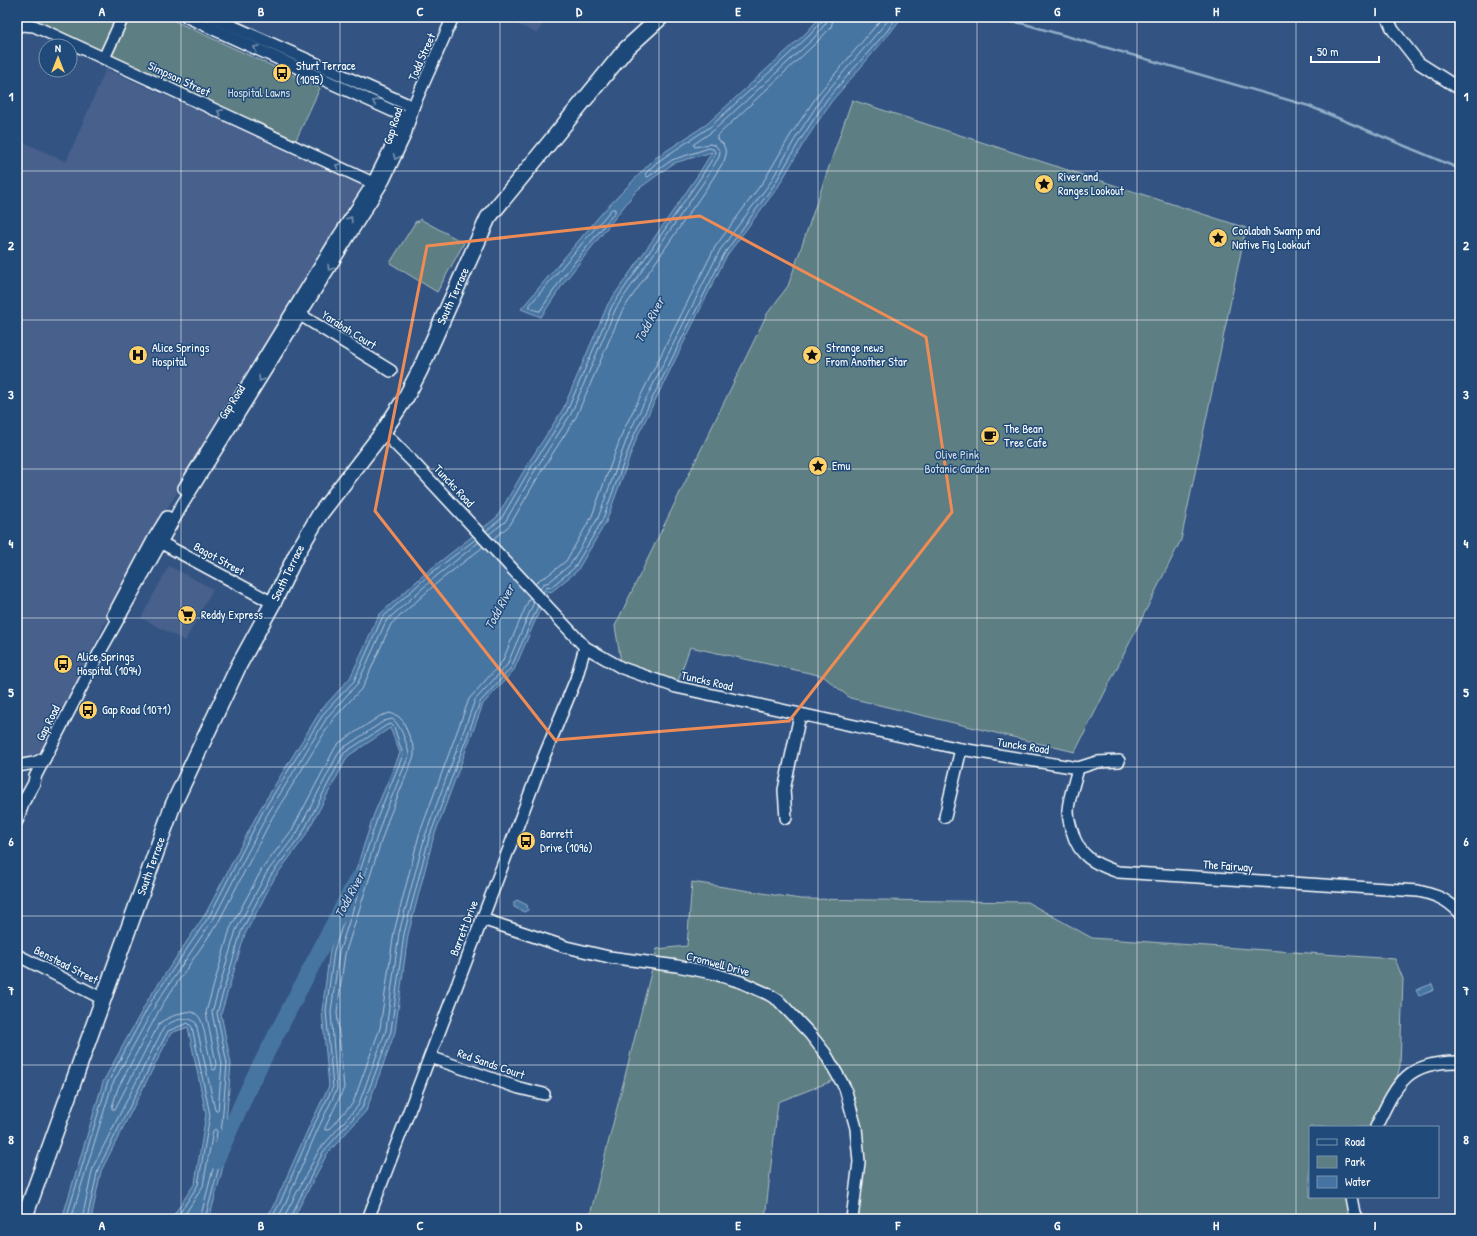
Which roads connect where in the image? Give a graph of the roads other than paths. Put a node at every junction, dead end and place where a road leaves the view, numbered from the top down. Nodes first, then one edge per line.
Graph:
1 (123, 17) edge
2 (187, 17) edge
3 (212, 17) edge
4 (453, 17) edge
5 (661, 17) edge
6 (1387, 17) edge
7 (230, 26) edge
8 (17, 27) edge
9 (104, 58) junction
10 (1460, 89) edge
11 (413, 107) junction
12 (408, 118) junction
13 (373, 183) junction
14 (297, 313) junction
15 (391, 371) dead end
16 (383, 432) junction
17 (157, 540) junction
18 (273, 603) junction
19 (585, 647) junction
20 (800, 714) junction
21 (961, 749) junction
22 (45, 758) junction
23 (1119, 761) dead end
24 (19, 766) edge
25 (1078, 768) junction
26 (35, 777) junction
27 (21, 796) edge
28 (17, 813) edge
29 (944, 817) dead end
30 (786, 818) dead end
31 (17, 821) edge
32 (1460, 913) edge
33 (482, 919) junction
34 (17, 955) edge
35 (103, 999) junction
36 (430, 1057) junction
37 (1460, 1062) edge
38 (544, 1094) dead end
39 (1376, 1126) edge
40 (1350, 1198) edge
41 (24, 1219) edge
42 (368, 1219) edge
43 (852, 1219) edge
44 (1357, 1219) edge

1 - 9 street
2 - 7 street
3 - 7 street
4 - 11 street, Todd Street
5 - 16 street, South Terrace
6 - 10 street
7 - 11 street
12 -> 7 street
8 - 9 street, Simpson Street
13 -> 9 street, Simpson Street
11 - 12 street, Gap Road
12 - 13 street, Gap Road
12 -> 14 street, Gap Road
14 -> 13 street, Gap Road
14 - 15 street, Yarabah Court
14 - 17 street, Gap Road
16 - 18 street, South Terrace
16 - 19 street, Tuncks Road
17 - 18 street, Bagot Street
17 - 22 street, Gap Road
18 - 35 street, South Terrace
19 - 20 street, Tuncks Road
19 - 33 street, Barrett Drive
20 - 21 street, Tuncks Road
20 - 30 street
21 - 25 street, Tuncks Road
21 - 29 street
22 - 24 street
22 - 26 street, Gap Road
23 - 25 street, Tuncks Road
24 - 26 street
25 - 32 street, The Fairway
26 - 27 street, Gap Road
27 - 28 street
27 - 31 street
33 - 36 street, Barrett Drive
33 - 43 street, Cromwell Drive
34 - 35 street, Benstead Street
35 - 41 street, South Terrace
36 - 38 street, Red Sands Court
36 - 42 street, Barrett Drive
37 - 39 street
40 - 44 street

